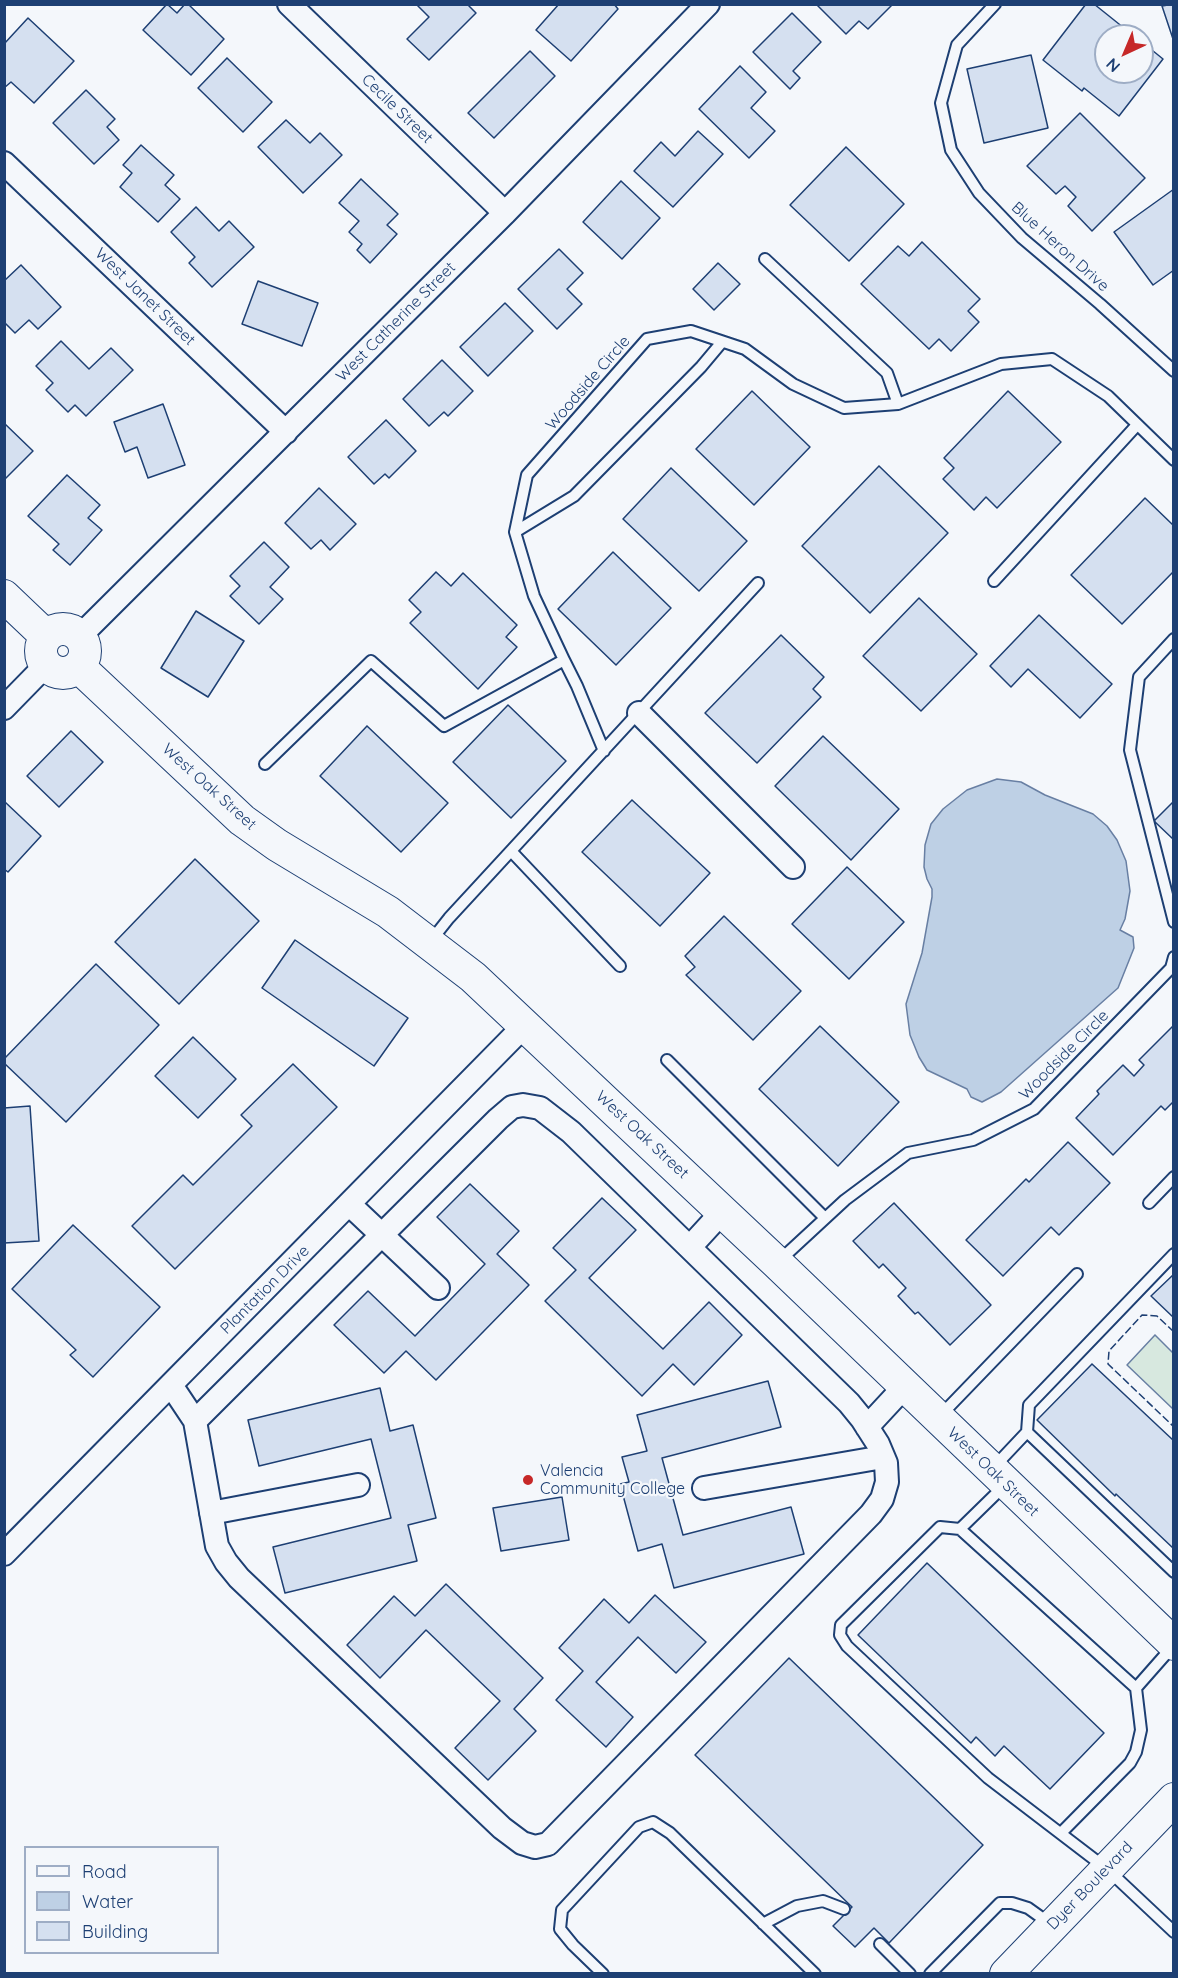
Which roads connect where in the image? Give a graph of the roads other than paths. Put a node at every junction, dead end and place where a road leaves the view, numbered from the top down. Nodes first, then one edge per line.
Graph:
1 (708, 4) edge
2 (995, 4) edge
3 (297, 7) edge
4 (4, 163) edge
5 (505, 213) junction
6 (765, 259) dead end
7 (722, 342) junction
8 (1173, 371) edge
9 (898, 404) junction
10 (1137, 424) junction
11 (286, 432) junction
12 (1173, 460) edge
13 (515, 532) junction
14 (994, 581) dead end
15 (758, 583) dead end
16 (4, 596) edge
17 (80, 636) junction
18 (1173, 639) edge
19 (46, 650) junction
20 (564, 660) junction
21 (79, 667) junction
22 (4, 708) edge
23 (639, 713) junction
24 (604, 751) junction
25 (265, 764) dead end
26 (511, 851) junction
27 (793, 867) dead end
28 (1173, 922) edge
29 (430, 942) junction
30 (620, 966) dead end
31 (1172, 966) edge
32 (525, 1025) junction
33 (668, 1060) dead end
34 (1173, 1178) edge
35 (1149, 1203) dead end
36 (349, 1204) junction
37 (723, 1211) junction
38 (825, 1218) junction
39 (382, 1235) junction
40 (690, 1247) junction
41 (1173, 1254) edge
42 (777, 1263) junction
43 (1077, 1274) dead end
44 (438, 1288) dead end
45 (171, 1385) junction
46 (904, 1386) junction
47 (937, 1418) junction
48 (195, 1421) junction
49 (867, 1427) junction
50 (1027, 1432) junction
51 (884, 1457) junction
52 (999, 1477) junction
53 (358, 1485) dead end
54 (704, 1488) dead end
55 (211, 1513) junction
56 (960, 1529) junction
57 (4, 1554) edge
58 (1173, 1572) edge
59 (1173, 1644) edge
60 (1136, 1688) junction
61 (1173, 1799) edge
62 (1061, 1833) junction
63 (1107, 1869) junction
64 (844, 1909) dead end
65 (763, 1924) junction
66 (1052, 1925) junction
67 (1173, 1932) edge
68 (880, 1944) dead end
69 (603, 1974) edge
70 (815, 1974) edge
71 (910, 1974) edge
72 (930, 1974) edge
73 (1005, 1974) edge

1 - 5 street, West Catherine Street
2 - 8 lane, Blue Heron Drive
3 - 5 street, Cecile Street
4 - 11 street, West Janet Street
5 - 11 street, West Catherine Street
6 - 9 lane
7 - 9 lane, Woodside Circle
7 - 13 lane
7 - 13 lane, Woodside Circle
9 - 10 lane, Woodside Circle
10 - 12 lane, Woodside Circle
10 - 14 lane
11 - 17 street, West Catherine Street
13 - 20 lane, Woodside Circle
15 - 23 lane
16 - 19 street
17 - 19 street
17 - 21 street
18 - 28 lane
19 - 21 street
19 - 22 street
20 - 24 lane, Woodside Circle
20 - 25 lane
21 - 29 street, West Oak Street
23 - 24 lane
23 - 27 street
24 - 26 lane
26 - 29 lane
26 - 30 lane
29 - 32 street, West Oak Street
31 - 38 lane, Woodside Circle
32 - 36 street, Plantation Drive
32 - 37 street, West Oak Street
33 - 38 lane
34 - 35 lane
36 - 39 street
36 - 45 street, Plantation Drive
37 - 40 street
37 - 42 street, West Oak Street
38 - 42 lane, Woodside Circle
39 - 40 street
39 - 44 street
39 - 48 street
40 - 49 street
41 - 50 lane
42 - 46 street, West Oak Street
43 - 47 lane
45 - 48 street
45 - 57 street, Plantation Drive
46 - 47 street, West Oak Street
46 - 49 street
47 - 52 street, West Oak Street
48 - 55 street
49 - 51 street
50 - 52 lane
50 - 58 lane
51 - 54 street
51 - 55 street
52 - 56 lane
52 - 59 street, West Oak Street
53 - 55 street
56 - 60 lane
56 - 62 lane
59 - 60 lane
60 - 62 lane
61 - 63 street, Dyer Boulevard
62 - 63 lane
63 - 66 street, Dyer Boulevard
63 - 67 lane
64 - 65 lane
65 - 69 lane
65 - 70 lane
66 - 72 lane
66 - 73 street, Dyer Boulevard
68 - 71 lane

